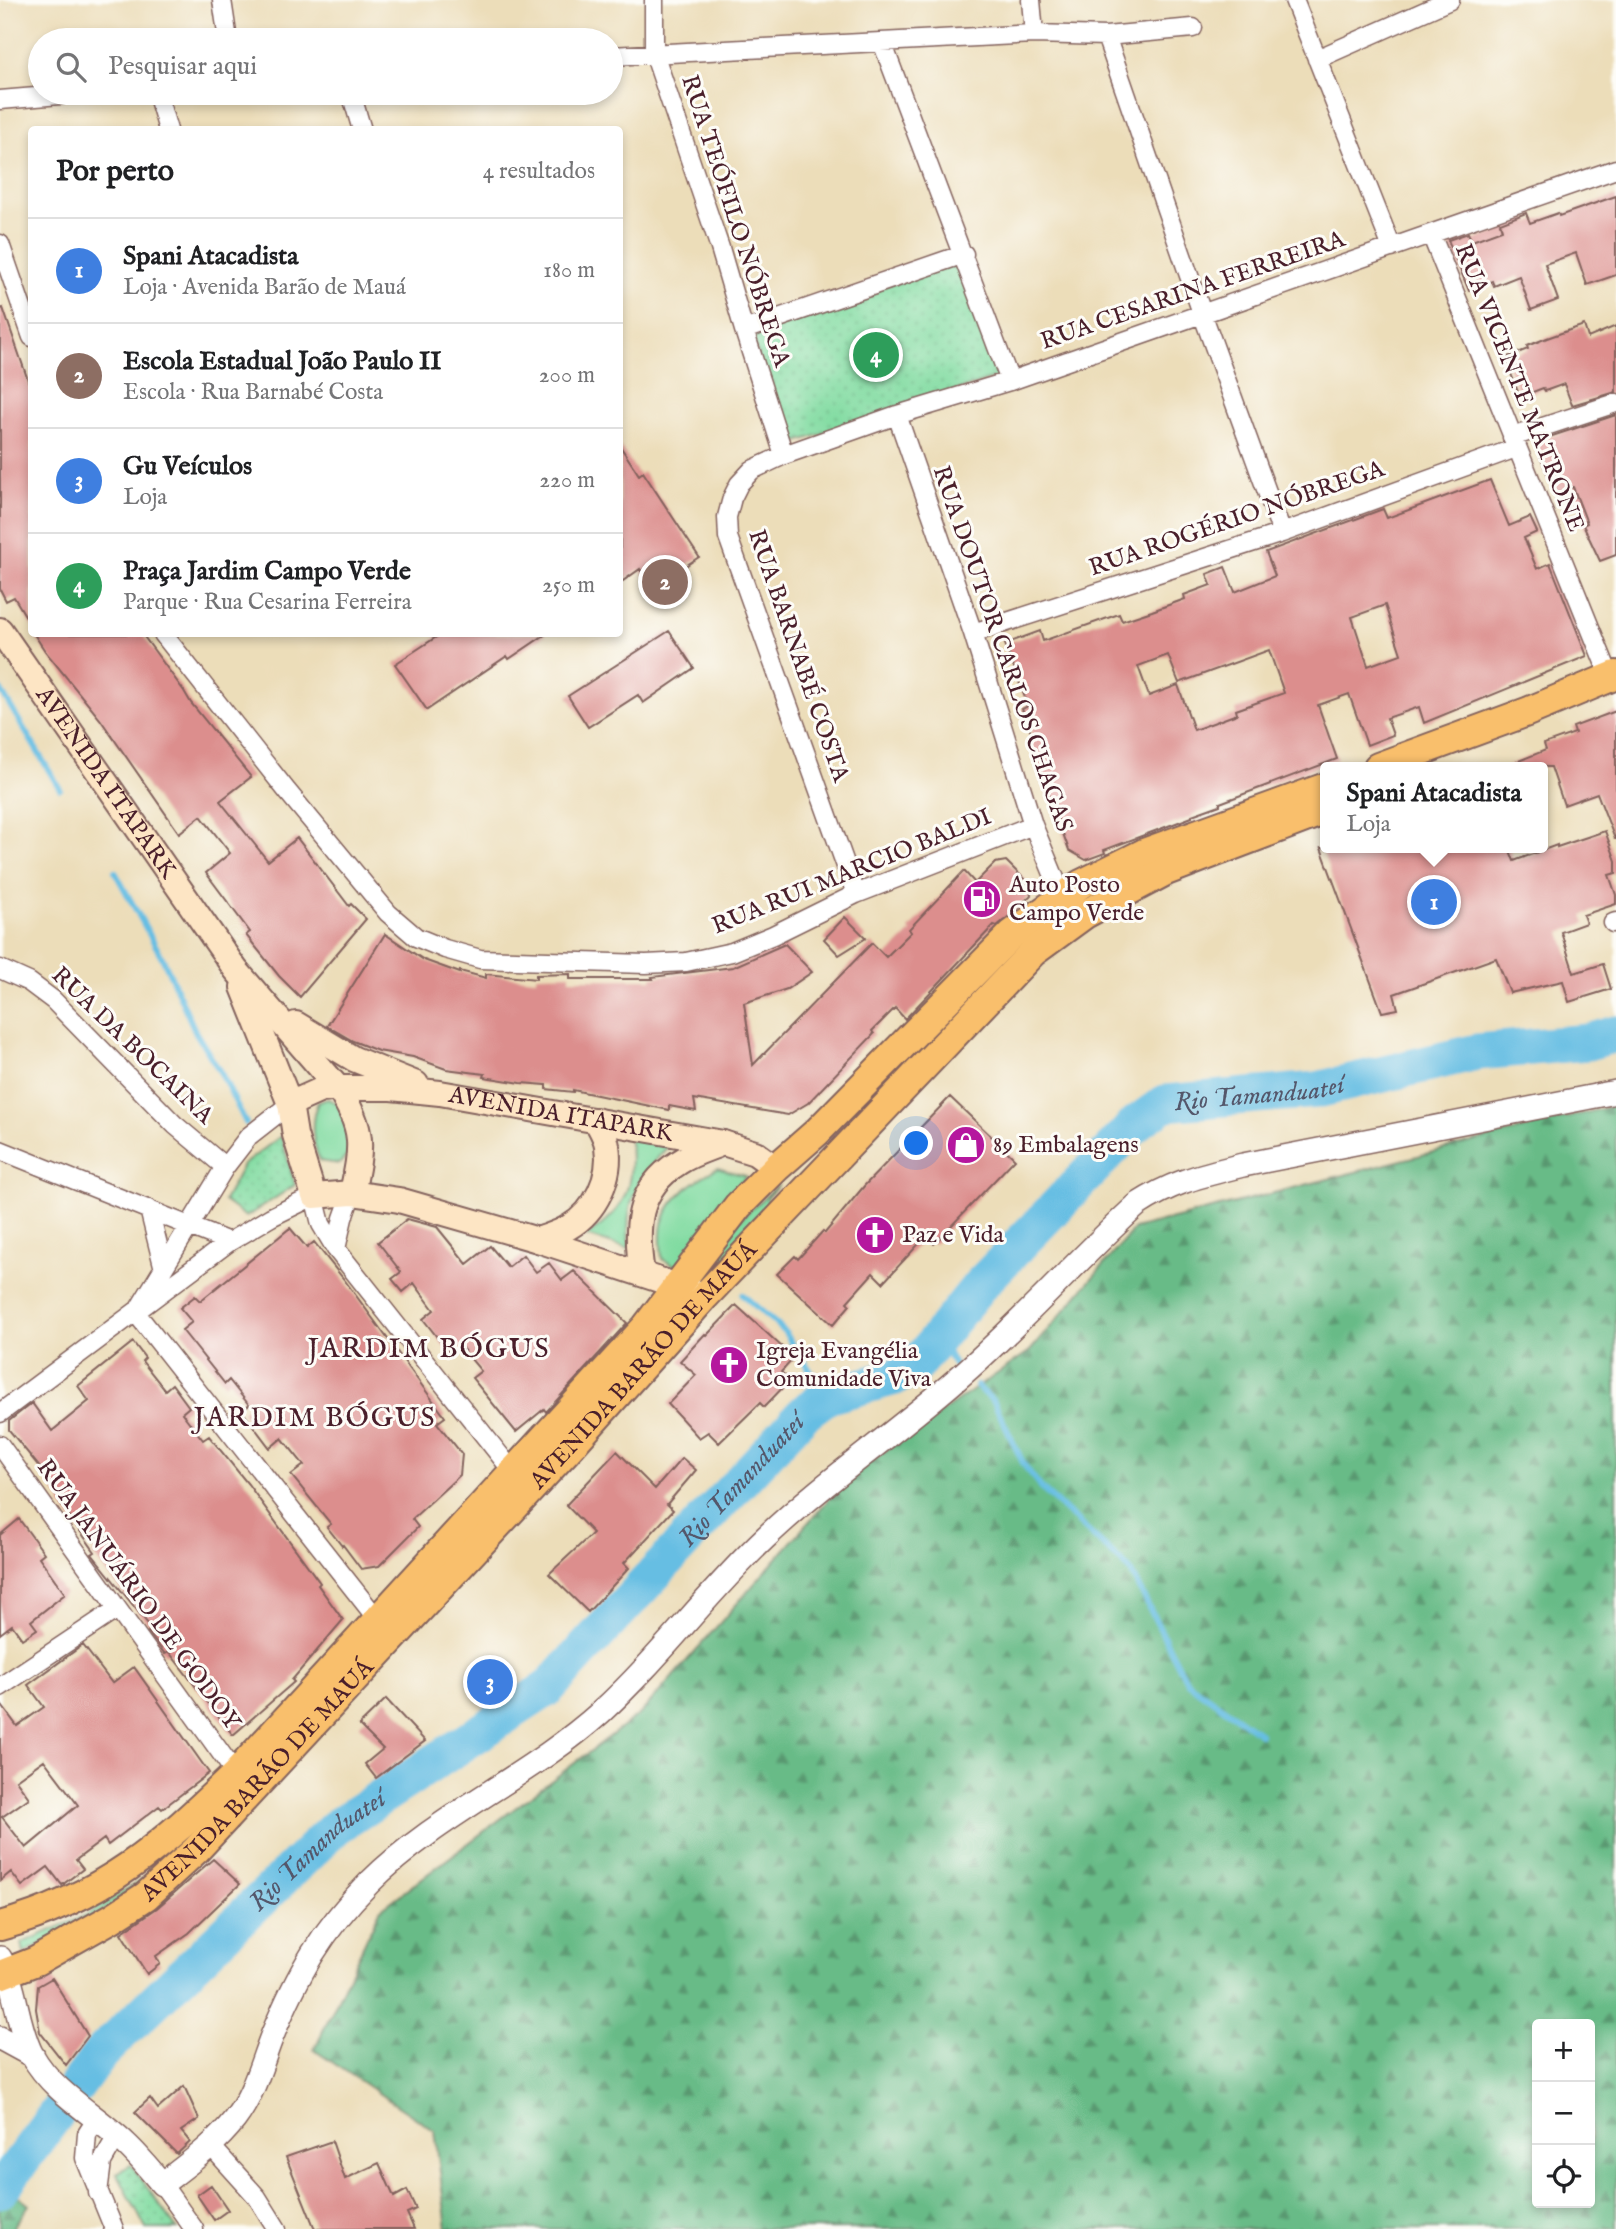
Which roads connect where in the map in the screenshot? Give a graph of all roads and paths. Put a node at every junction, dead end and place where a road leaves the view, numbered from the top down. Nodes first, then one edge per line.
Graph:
1 (222, 0) edge
2 (654, 0) edge
3 (1031, 0) edge
4 (1294, 0) edge
5 (1450, 0) edge
6 (226, 28) edge
7 (1193, 28) dead end
8 (1034, 34) junction
9 (1106, 36) junction
10 (883, 42) junction
11 (654, 53) junction
12 (623, 55) edge
13 (1317, 59) junction
14 (28, 98) edge
15 (0, 100) edge
16 (161, 105) edge
17 (355, 105) edge
18 (167, 126) edge
19 (361, 126) edge
20 (1616, 169) edge
21 (1431, 234) junction
22 (0, 244) edge
23 (1392, 248) junction
24 (964, 254) junction
25 (1202, 313) junction
26 (28, 325) edge
27 (744, 330) junction
28 (1010, 381) junction
29 (1616, 402) edge
30 (897, 415) junction
31 (1514, 443) junction
32 (785, 455) junction
33 (1282, 533) junction
34 (0, 629) edge
35 (973, 633) junction
36 (165, 637) edge
37 (1614, 682) edge
38 (1392, 762) edge
39 (1445, 762) edge
40 (1320, 789) edge
41 (1320, 812) edge
42 (1033, 825) junction
43 (856, 894) junction
44 (1063, 898) junction
45 (0, 969) edge
46 (236, 971) junction
47 (266, 1003) junction
48 (338, 1088) junction
49 (1616, 1092) edge
50 (440, 1093) junction
51 (290, 1104) junction
52 (596, 1120) junction
53 (723, 1143) junction
54 (0, 1150) edge
55 (225, 1167) junction
56 (776, 1168) junction
57 (352, 1193) junction
58 (314, 1196) junction
59 (149, 1209) junction
60 (187, 1226) junction
61 (538, 1240) junction
62 (229, 1241) junction
63 (336, 1249) junction
64 (748, 1252) junction
65 (163, 1265) junction
66 (642, 1273) junction
67 (679, 1285) junction
68 (705, 1296) junction
69 (136, 1313) junction
70 (0, 1413) edge
71 (0, 1445) edge
72 (514, 1473) junction
73 (117, 1609) junction
74 (378, 1620) junction
75 (0, 1687) edge
76 (236, 1774) junction
77 (0, 1926) edge
78 (2, 1968) edge
79 (0, 2038) edge
80 (33, 2056) junction
81 (91, 2116) junction
82 (117, 2136) junction
83 (211, 2146) junction
84 (162, 2184) junction
85 (98, 2193) junction
86 (111, 2227) edge
87 (194, 2229) edge
88 (277, 2229) edge

1 - 6 street
2 - 11 street, RUA TEÓFILO NÓBREGA
3 - 8 street
4 - 13 street
5 - 13 street
7 - 9 street
8 - 9 street
8 - 10 street
9 - 25 street
10 - 11 street
10 - 24 street
11 - 12 street
11 - 27 street, RUA TEÓFILO NÓBREGA
13 - 23 street
14 - 15 street
16 - 18 street
17 - 19 street
20 - 21 street, RUA CESARINA FERREIRA
21 - 23 street, RUA CESARINA FERREIRA
21 - 31 street, RUA VICENTE MATRONE
22 - 26 street
23 - 25 street, RUA CESARINA FERREIRA
24 - 27 street
24 - 28 street
25 - 28 street, RUA CESARINA FERREIRA
25 - 33 street
27 - 32 street, RUA TEÓFILO NÓBREGA
28 - 30 street, RUA CESARINA FERREIRA
29 - 31 street, RUA ROGÉRIO NÓBREGA
30 - 32 street, RUA CESARINA FERREIRA
30 - 35 street, RUA DOUTOR CARLOS CHAGAS
31 - 33 street, RUA ROGÉRIO NÓBREGA
31 - 37 street, RUA VICENTE MATRONE
32 - 43 street, RUA BARNABÉ COSTA
33 - 35 street, RUA ROGÉRIO NÓBREGA
34 - 46 main road, AVENIDA ITAPARK
35 - 42 street, RUA DOUTOR CARLOS CHAGAS
36 - 43 street, RUA RUI MARCIO BALDI
37 - 38 main road
37 - 39 main road
40 - 44 main road, AVENIDA BARÃO DE MAUÁ
41 - 64 main road, AVENIDA BARÃO DE MAUÁ
42 - 43 street, RUA RUI MARCIO BALDI
42 - 44 street, RUA DOUTOR CARLOS CHAGAS
44 - 56 main road, AVENIDA BARÃO DE MAUÁ
45 - 55 street, RUA DA BOCAINA
46 - 47 main road, AVENIDA ITAPARK
46 - 51 main road, AVENIDA ITAPARK
47 - 48 main road, AVENIDA ITAPARK
47 - 50 main road
48 - 50 main road, AVENIDA ITAPARK
48 - 51 main road, AVENIDA ITAPARK
48 - 57 main road, AVENIDA ITAPARK
49 - 83 street
50 - 52 main road, AVENIDA ITAPARK
51 - 55 street
51 - 58 main road, AVENIDA ITAPARK
52 - 53 main road, AVENIDA ITAPARK
52 - 61 main road
53 - 56 main road, AVENIDA ITAPARK
53 - 66 main road
54 - 59 street
55 - 60 street
56 - 64 main road
56 - 67 main road, AVENIDA BARÃO DE MAUÁ
57 - 58 main road
57 - 61 main road
57 - 63 street
58 - 62 street
58 - 63 street
59 - 60 street
59 - 65 street
60 - 62 street
60 - 65 street
61 - 66 main road
62 - 69 street
63 - 72 street
64 - 68 main road, AVENIDA BARÃO DE MAUÁ
65 - 69 street
66 - 67 main road
67 - 68 main road
67 - 72 main road, AVENIDA BARÃO DE MAUÁ
68 - 78 main road, AVENIDA BARÃO DE MAUÁ
69 - 70 street
69 - 74 street
71 - 73 street, RUA JANUÁRIO DE GODOY
72 - 74 main road, AVENIDA BARÃO DE MAUÁ
73 - 75 street
73 - 76 street, RUA JANUÁRIO DE GODOY
74 - 76 main road, AVENIDA BARÃO DE MAUÁ
76 - 77 main road, AVENIDA BARÃO DE MAUÁ
78 - 80 street
79 - 80 street
80 - 81 street
81 - 82 street
81 - 85 street
82 - 84 street
82 - 85 street
83 - 84 street
83 - 88 street
84 - 87 street
85 - 86 street

